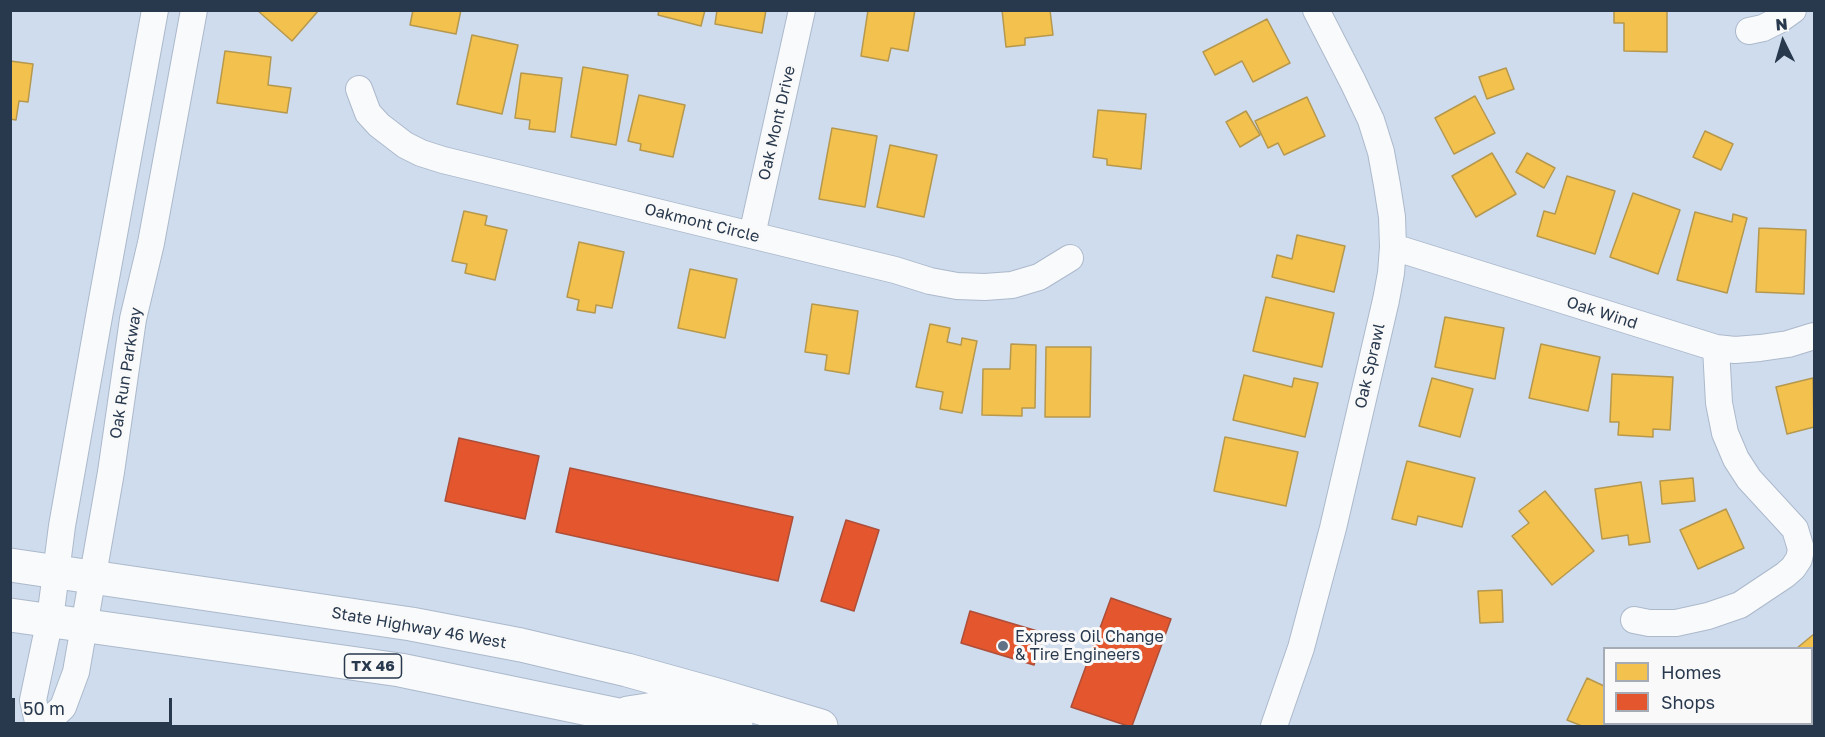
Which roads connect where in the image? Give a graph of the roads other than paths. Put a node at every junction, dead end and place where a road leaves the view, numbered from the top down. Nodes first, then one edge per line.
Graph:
1 (155, 10) edge
2 (194, 10) edge
3 (802, 10) edge
4 (1316, 10) edge
5 (1793, 10) edge
6 (1749, 31) dead end
7 (359, 89) dead end
8 (752, 235) junction
9 (1393, 247) junction
10 (1070, 258) dead end
11 (1815, 336) edge
12 (1716, 348) junction
13 (10, 565) edge
14 (56, 572) junction
15 (93, 578) junction
16 (10, 615) edge
17 (50, 619) junction
18 (1634, 620) dead end
19 (85, 625) junction
20 (618, 715) junction
21 (41, 726) edge
22 (659, 726) edge
23 (736, 726) edge
24 (821, 726) edge
25 (1274, 726) edge

1 - 14 street, Oak Run Parkway
2 - 15 street, Oak Run Parkway
3 - 8 street, Oak Mont Drive
4 - 9 street, Oak Sprawl
5 - 6 street
7 - 8 street, Oakmont Circle
8 - 10 street, Oakmont Circle
9 - 12 street, Oak Wind
9 - 25 street, Oak Sprawl
11 - 12 street, Oak Wind
12 - 18 street
13 - 14 main road, State Highway 46 West
14 - 15 main road, State Highway 46 West
14 - 17 street, Oak Run Parkway
15 - 19 street, Oak Run Parkway
15 - 24 main road, State Highway 46 West
16 - 17 main road, TX 46
17 - 19 main road, TX 46
17 - 21 street, Oak Run Parkway
19 - 20 main road, TX 46
19 - 21 street, Oak Run Parkway
20 - 22 main road, TX 46
20 - 23 main road

